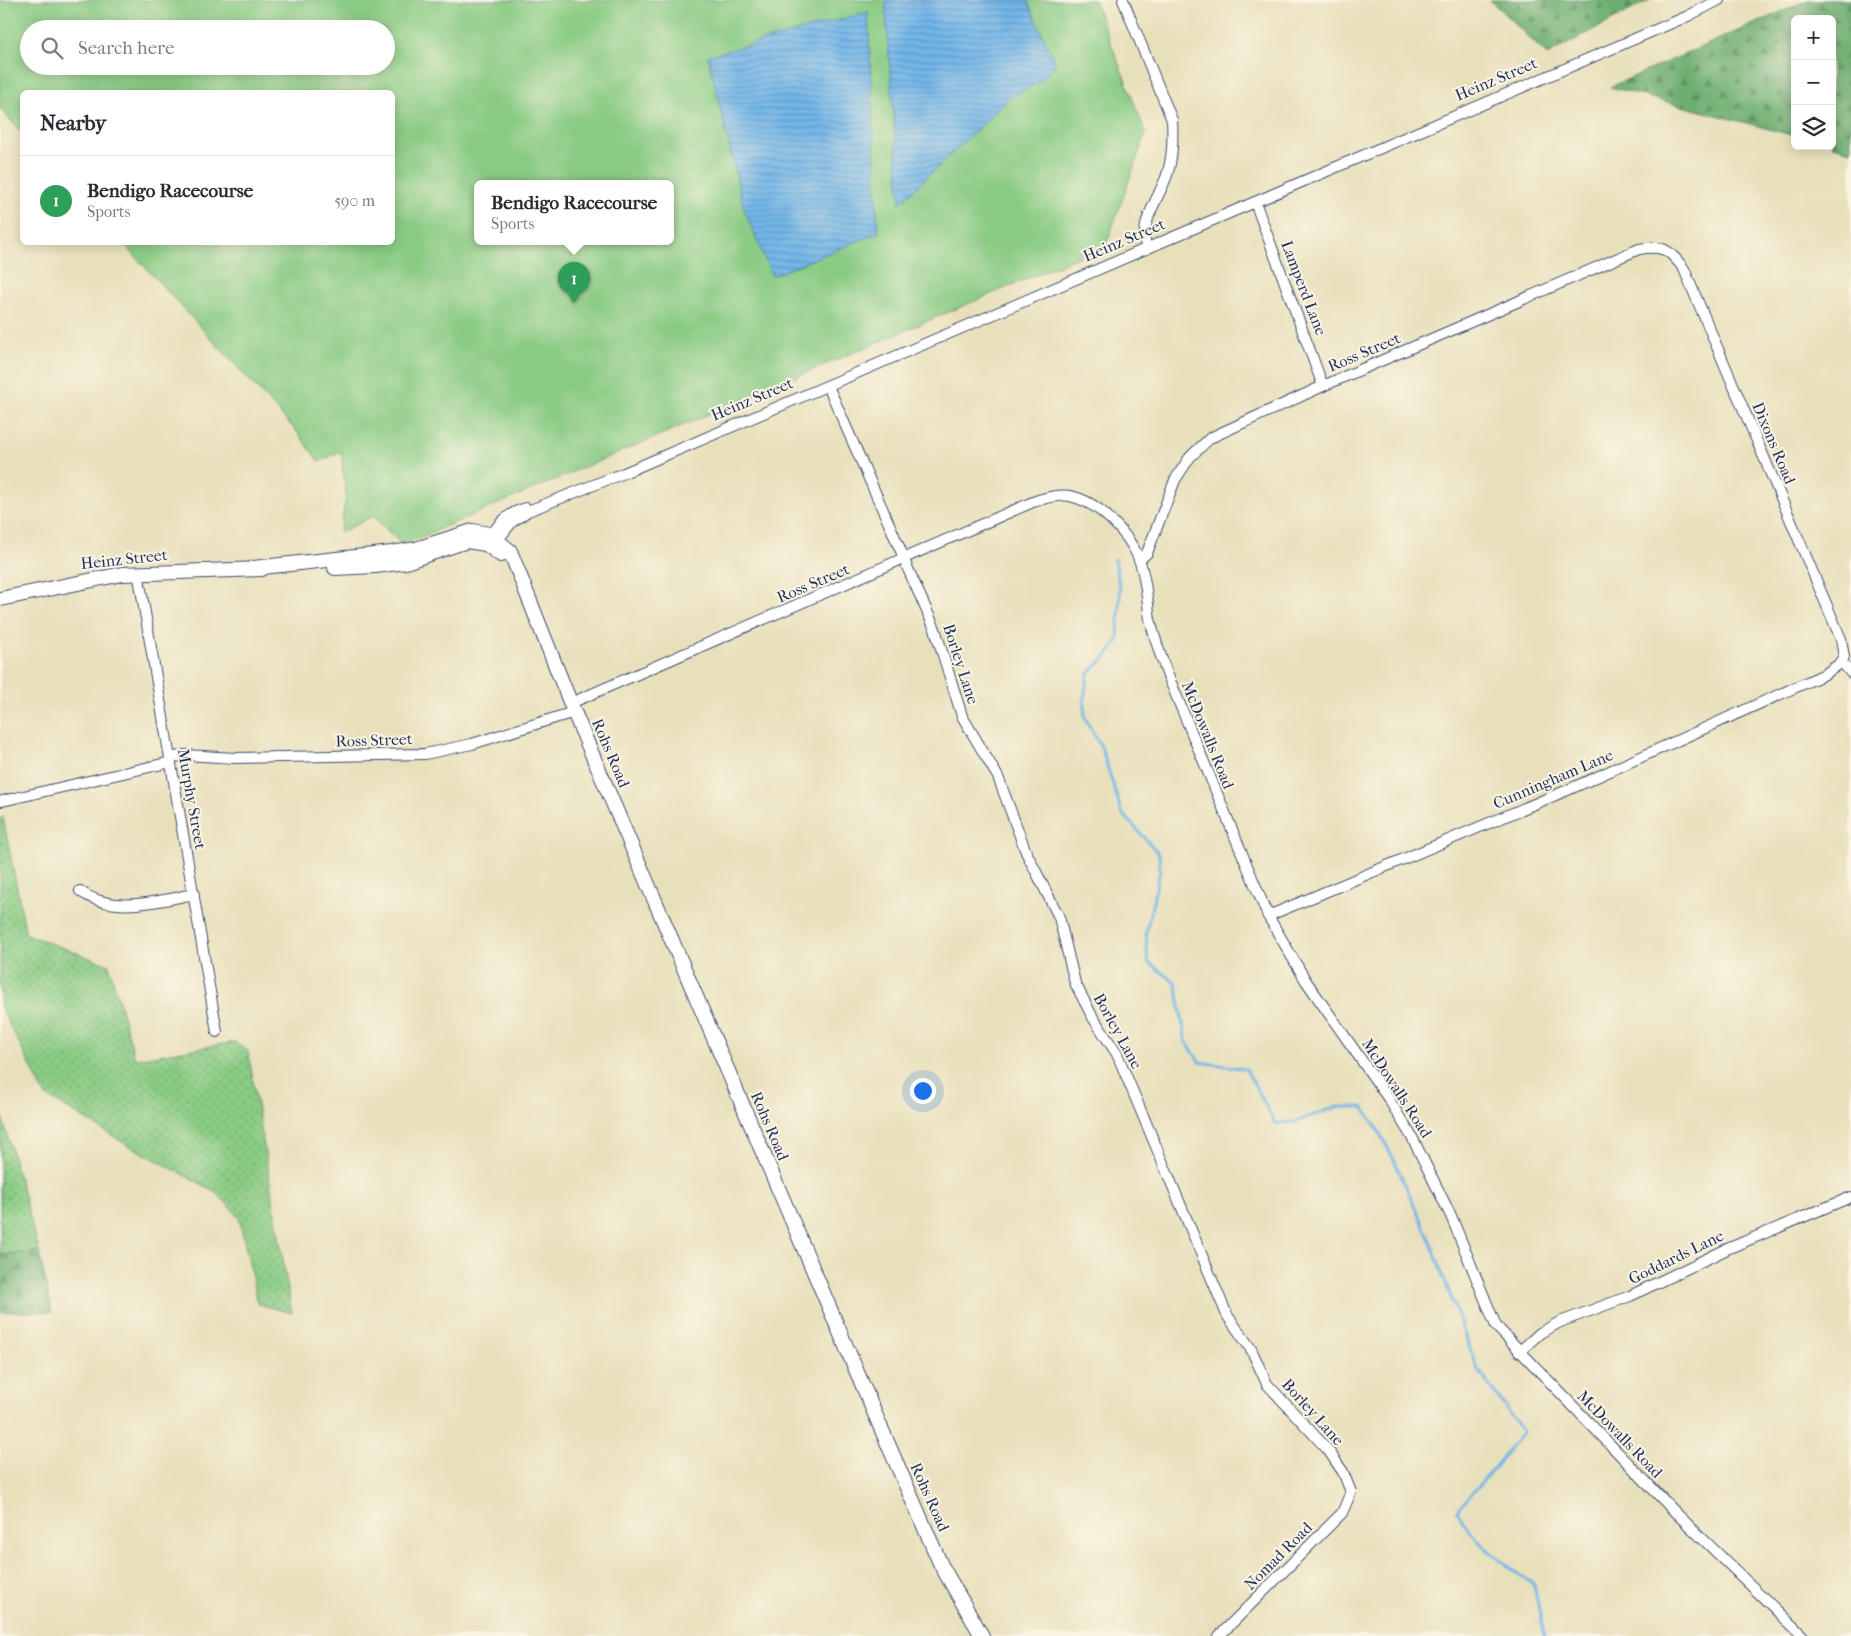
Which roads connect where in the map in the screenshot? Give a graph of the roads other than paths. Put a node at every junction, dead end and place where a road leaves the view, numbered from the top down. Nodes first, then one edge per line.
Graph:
1 (1123, 0) edge
2 (1718, 0) edge
3 (1255, 202) junction
4 (1664, 248) joint
5 (1147, 249) junction
6 (828, 386) junction
7 (1322, 386) junction
8 (1069, 496) joint
9 (491, 542) junction
10 (904, 560) junction
11 (1139, 560) junction
12 (138, 572) junction
13 (0, 599) edge
14 (1845, 654) edge
15 (1851, 673) edge
16 (573, 708) junction
17 (170, 760) junction
18 (2, 801) dead end
19 (80, 891) dead end
20 (194, 894) junction
21 (1268, 916) junction
22 (217, 1032) dead end
23 (1851, 1197) edge
24 (1519, 1352) junction
25 (1351, 1492) joint
26 (982, 1636) edge
27 (1219, 1636) edge
28 (1803, 1636) edge

1 - 5 street
2 - 3 street, Heinz Street
3 - 5 street, Heinz Street
3 - 7 street, Lamperd Lane
4 - 7 street, Ross Street
4 - 14 street, Dixons Road
5 - 6 street, Heinz Street
6 - 9 street, Heinz Street
6 - 10 street, Borley Lane
7 - 11 street, Ross Street
8 - 10 street, Ross Street
8 - 11 street, McDowalls Road
9 - 12 street, Heinz Street
9 - 16 street, Rohs Road
10 - 16 street, Ross Street
10 - 25 street, Borley Lane
11 - 21 street, McDowalls Road
12 - 13 street, Heinz Street
12 - 17 street, Murphy Street
14 - 15 street, Dixons Road
14 - 21 street, Cunningham Lane
16 - 17 street, Ross Street
16 - 26 street, Rohs Road
17 - 18 street, Ross Street
17 - 20 street, Murphy Street
19 - 20 street
20 - 22 street, Murphy Street
21 - 24 street, McDowalls Road
23 - 24 street, Goddards Lane
24 - 28 street, McDowalls Road
25 - 27 street, Nomad Road

